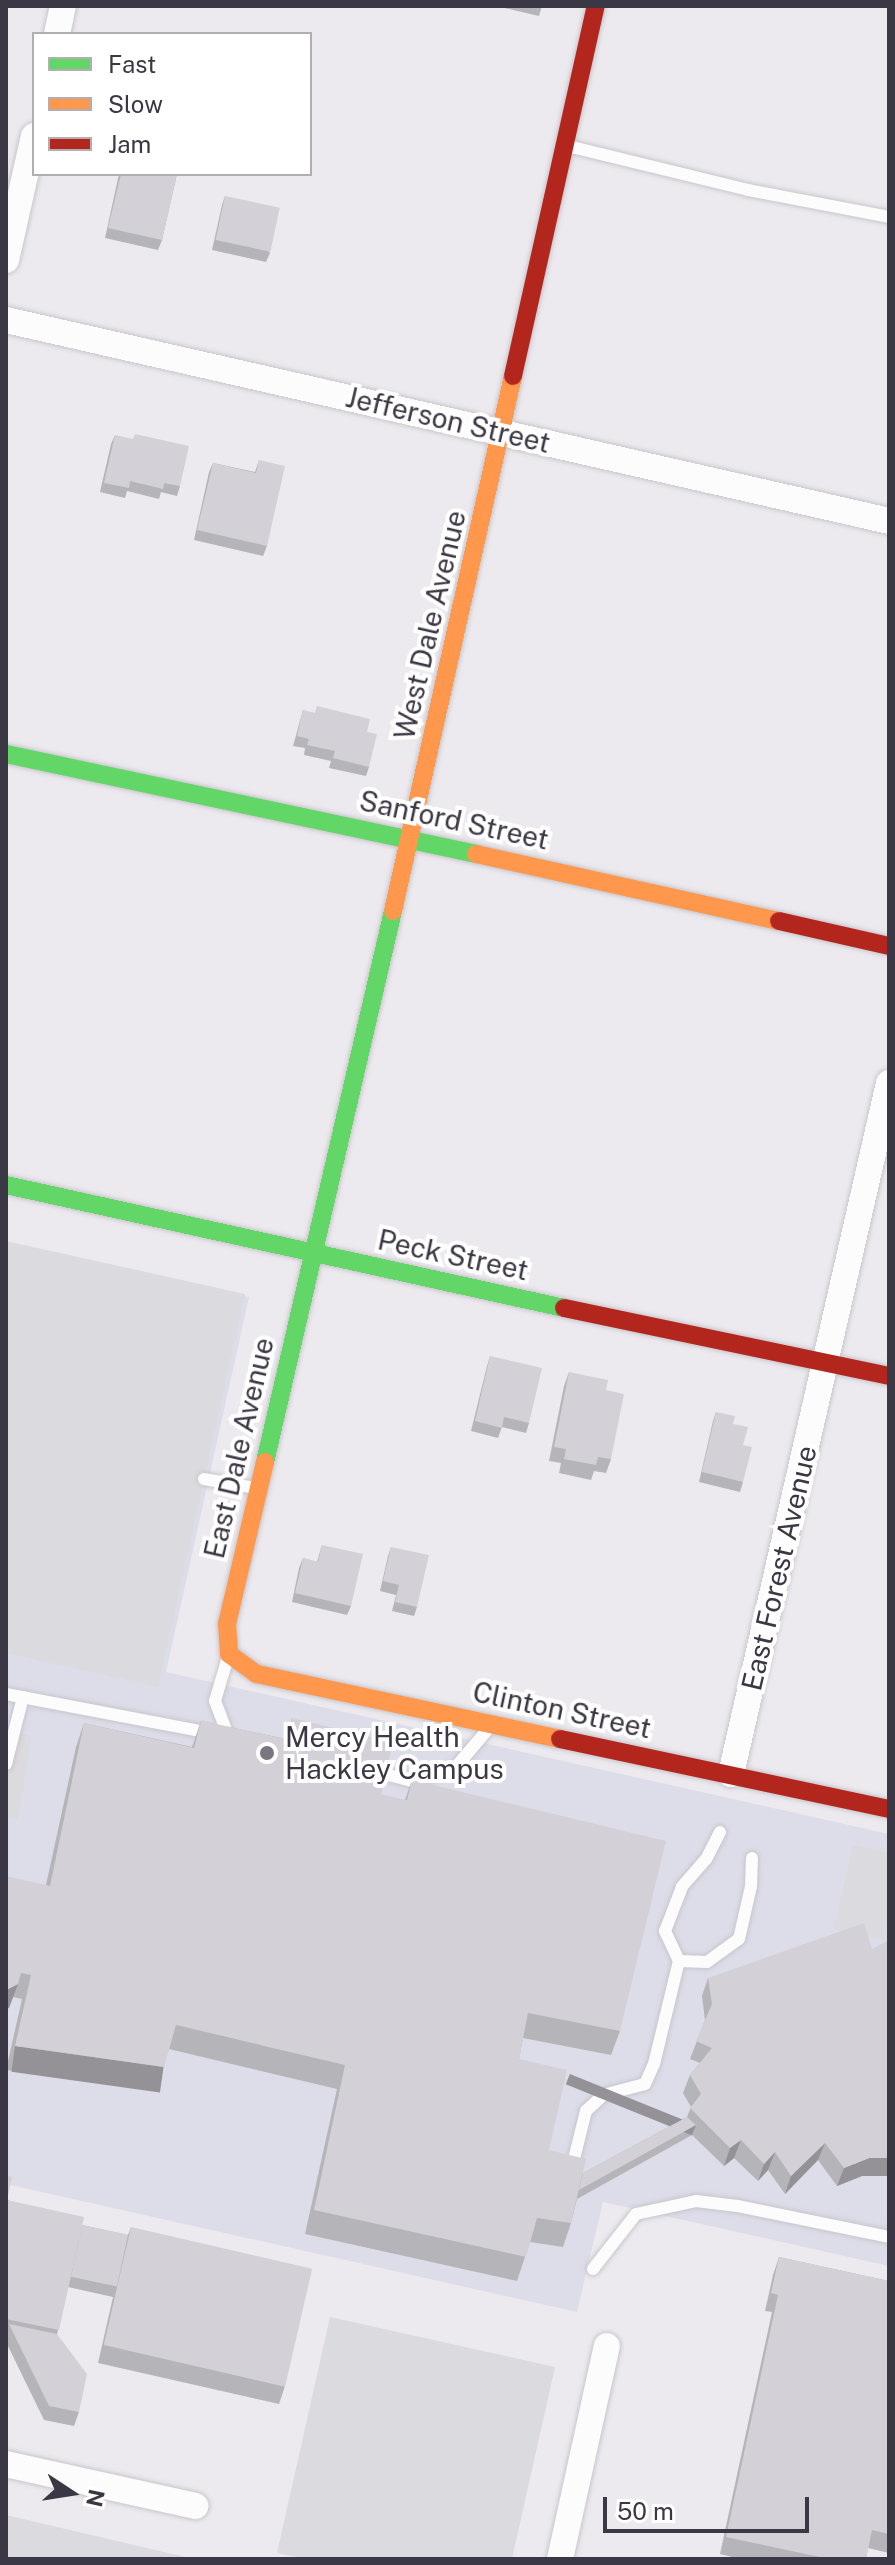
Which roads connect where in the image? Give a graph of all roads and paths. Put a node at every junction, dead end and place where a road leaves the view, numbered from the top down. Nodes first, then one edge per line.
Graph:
1 (63, 6) edge
2 (596, 6) edge
3 (57, 32) edge
4 (32, 145) edge
5 (565, 145) junction
6 (889, 217) edge
7 (6, 260) edge
8 (6, 320) edge
9 (502, 431) junction
10 (889, 521) edge
11 (6, 754) edge
12 (410, 839) junction
13 (889, 946) edge
14 (889, 1083) edge
15 (6, 1185) edge
16 (314, 1255) junction
17 (827, 1362) junction
18 (889, 1376) edge
19 (204, 1479) dead end
20 (259, 1489) junction
21 (229, 1654) junction
22 (6, 1694) edge
23 (23, 1697) junction
24 (492, 1724) junction
25 (6, 1764) edge
26 (355, 1767) edge
27 (731, 1774) junction
28 (889, 1809) edge
29 (720, 1832) dead end
30 (752, 1858) dead end
31 (679, 1961) junction
32 (573, 2163) edge
33 (889, 2237) edge
34 (593, 2269) dead end
35 (607, 2346) dead end
36 (6, 2464) edge
37 (195, 2506) dead end
38 (560, 2559) edge

1 - 3 street
2 - 5 street, West Dale Avenue
4 - 7 street
5 - 6 lane
5 - 9 street, West Dale Avenue
8 - 9 street, Jefferson Street
9 - 10 street, Jefferson Street
9 - 12 street, West Dale Avenue
11 - 12 street, Sanford Street
12 - 13 street, Sanford Street
12 - 16 street, West Dale Avenue
14 - 17 street, East Forest Avenue
15 - 16 street, Peck Street
16 - 17 street, Peck Street
16 - 20 street, East Dale Avenue
17 - 18 street, Peck Street
17 - 27 street, East Forest Avenue
19 - 20 lane
20 - 21 street, East Dale Avenue
21 - 23 lane
21 - 24 street, Clinton Street
22 - 23 lane
23 - 25 lane
24 - 26 lane
24 - 27 street, Clinton Street
27 - 28 street, Clinton Street
29 - 31 lane
30 - 31 lane
31 - 32 lane
33 - 34 lane
35 - 38 street
36 - 37 street

